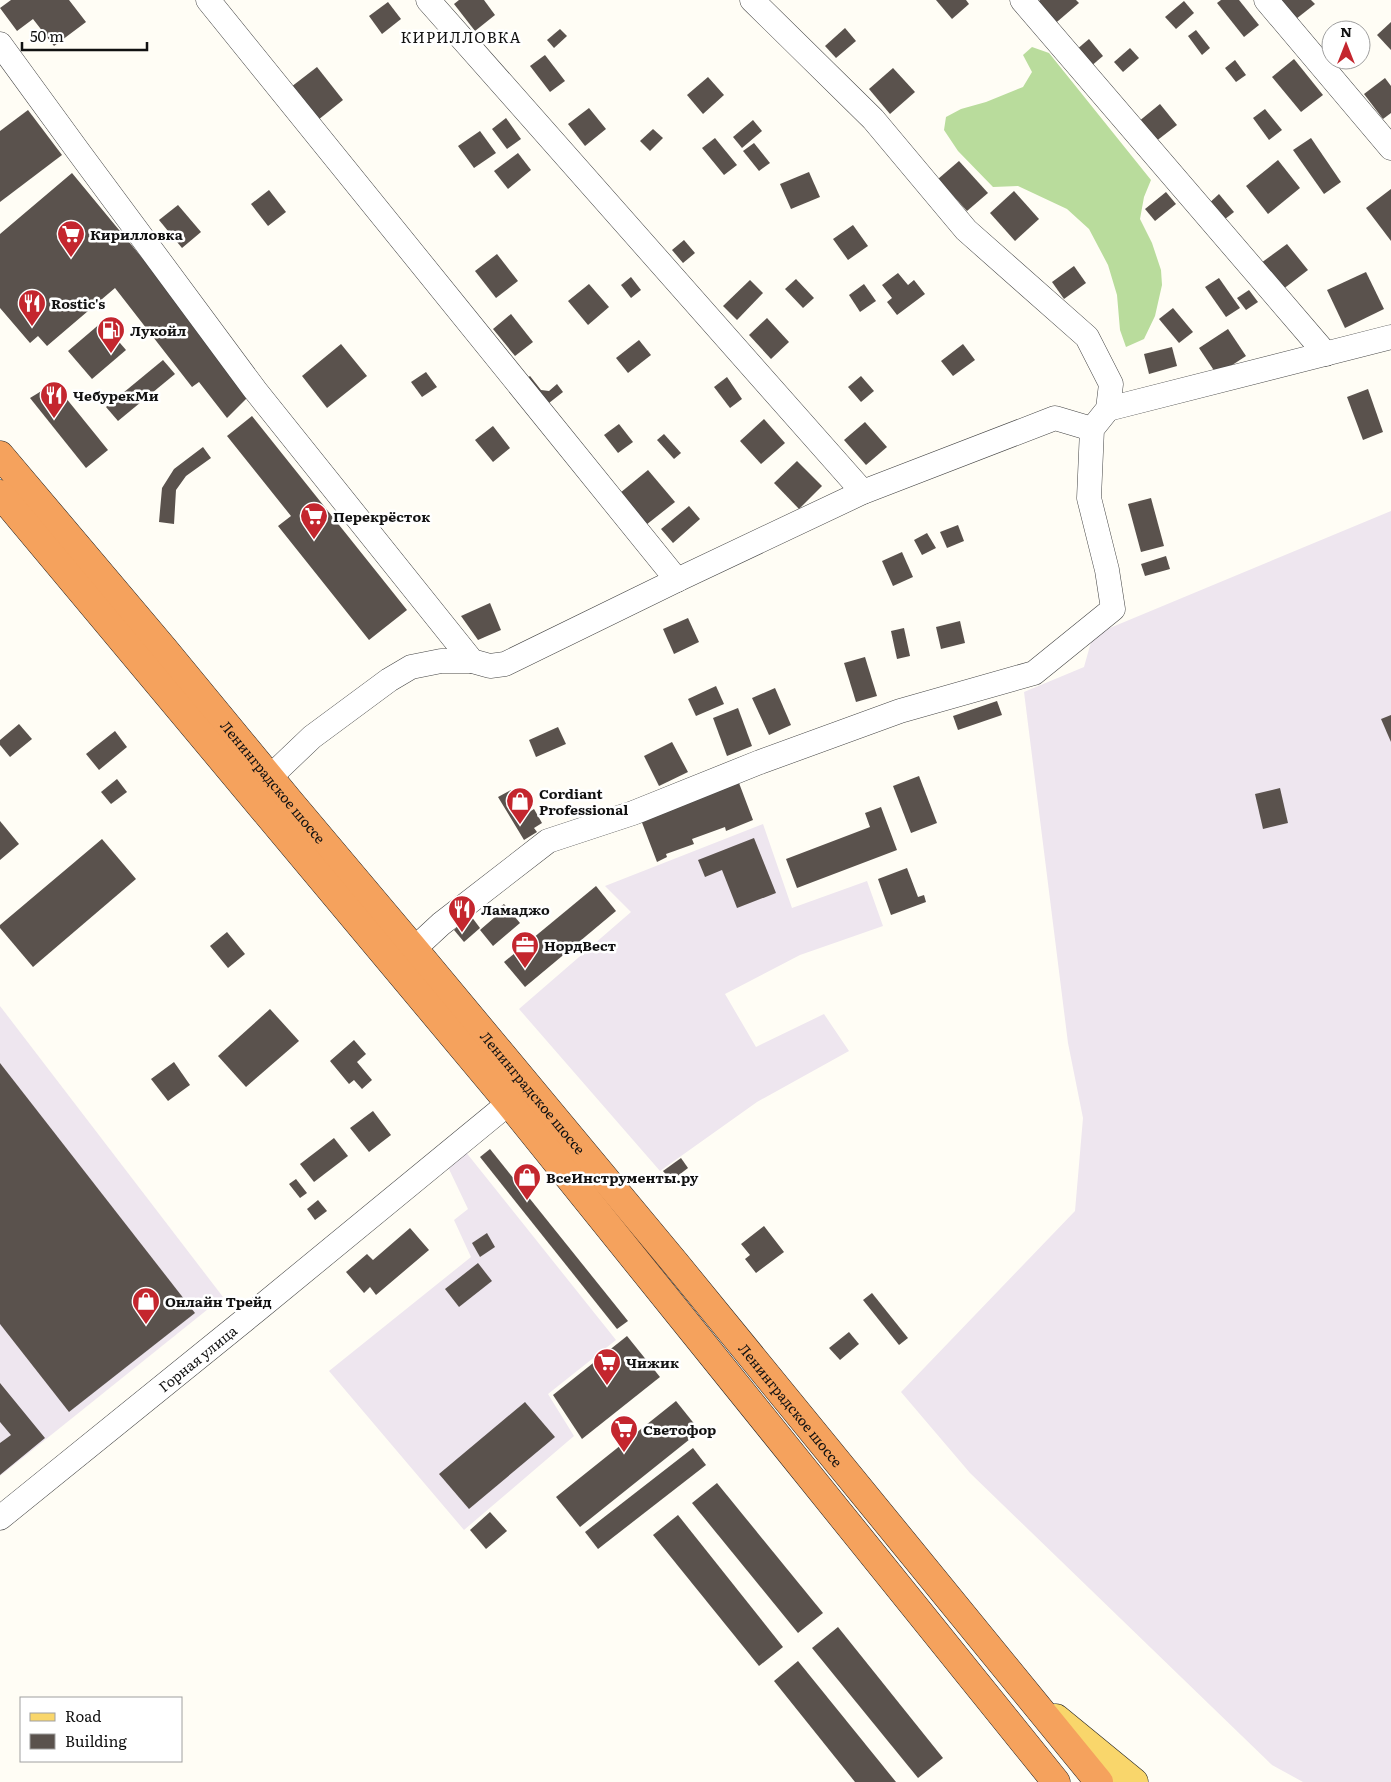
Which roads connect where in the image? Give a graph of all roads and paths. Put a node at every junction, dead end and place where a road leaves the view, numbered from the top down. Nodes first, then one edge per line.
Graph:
1 (208, 0) edge
2 (428, 0) edge
3 (752, 0) edge
4 (1022, 0) edge
5 (1266, 0) edge
6 (0, 44) edge
7 (1391, 148) edge
8 (1391, 337) edge
9 (1326, 354) junction
10 (1108, 410) junction
11 (1092, 430) junction
12 (0, 454) edge
13 (864, 492) junction
14 (0, 494) edge
15 (677, 580) junction
16 (472, 661) junction
17 (269, 778) junction
18 (414, 949) junction
19 (509, 1103) junction
20 (0, 1518) edge
21 (1026, 1694) junction
22 (1056, 1782) edge
23 (1099, 1782) edge
24 (1134, 1782) edge

1 - 15 street
2 - 13 street
3 - 10 street
4 - 9 street
5 - 7 street
6 - 16 street
8 - 9 street
9 - 10 street
10 - 11 street
11 - 13 street
11 - 18 street
12 - 17 highway, Ленинградское шоссе
13 - 15 street
14 - 19 highway, Ленинградское шоссе
15 - 16 street
16 - 17 street
17 - 18 highway, Ленинградское шоссе
18 - 21 highway, Ленинградское шоссе
19 - 20 street, Горная улица
19 - 22 highway, Ленинградское шоссе
21 - 23 highway, Ленинградское шоссе
21 - 24 main road

